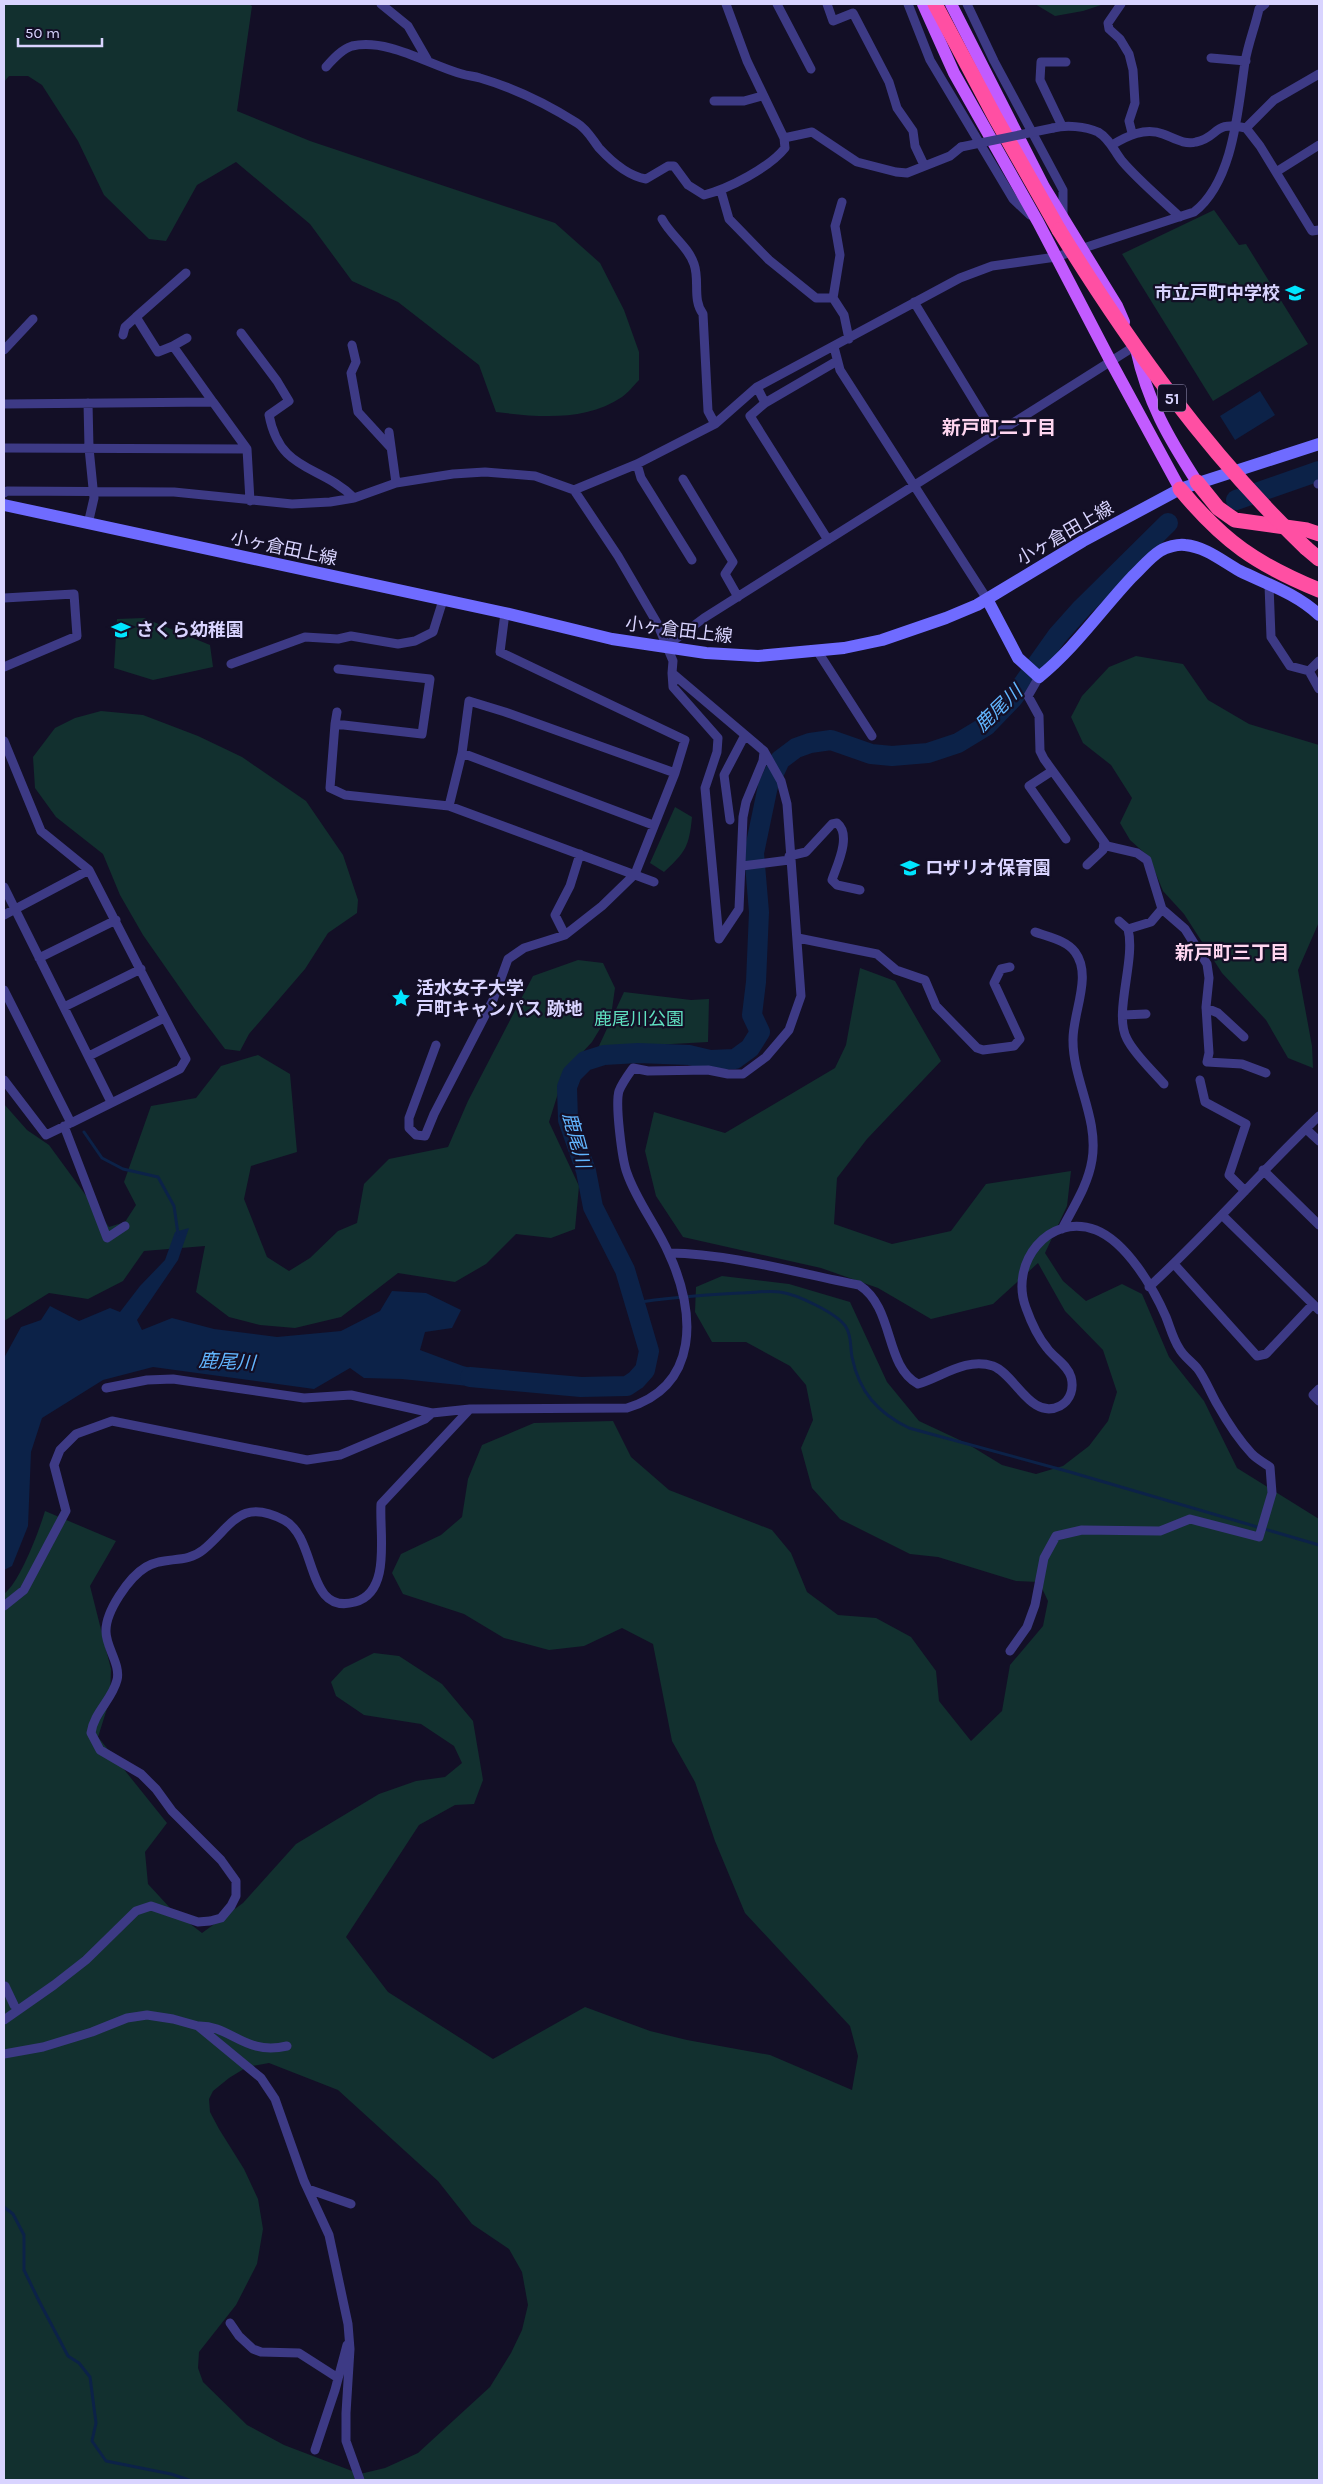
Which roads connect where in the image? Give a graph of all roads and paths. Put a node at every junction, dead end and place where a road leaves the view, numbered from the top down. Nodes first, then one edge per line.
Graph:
1 (381, 4) edge
2 (726, 4) edge
3 (777, 4) edge
4 (827, 4) edge
5 (908, 4) edge
6 (923, 4) edge
7 (935, 4) edge
8 (951, 4) edge
9 (967, 4) edge
10 (1122, 4) edge
11 (1261, 4) edge
12 (1210, 58) dead end
13 (427, 59) junction
14 (1246, 61) junction
15 (1066, 62) dead end
16 (326, 67) dead end
17 (811, 69) dead end
18 (1319, 74) edge
19 (762, 96) junction
20 (714, 100) dead end
21 (1236, 125) junction
22 (1062, 126) junction
23 (1246, 128) junction
24 (1132, 133) junction
25 (784, 138) junction
26 (1112, 145) junction
27 (1319, 145) edge
28 (924, 166) junction
29 (1276, 172) junction
30 (720, 191) junction
31 (842, 202) dead end
32 (1180, 217) junction
33 (662, 219) dead end
34 (1038, 222) junction
35 (1061, 224) junction
36 (1319, 230) edge
37 (1083, 249) junction
38 (1056, 257) junction
39 (186, 273) dead end
40 (833, 298) junction
41 (914, 302) junction
42 (136, 317) junction
43 (33, 319) dead end
44 (241, 333) dead end
45 (123, 335) dead end
46 (187, 338) dead end
47 (849, 339) junction
48 (352, 345) dead end
49 (173, 346) junction
50 (1135, 346) junction
51 (834, 347) junction
52 (4, 350) edge
53 (837, 361) junction
54 (1111, 362) junction
55 (757, 387) junction
56 (213, 402) junction
57 (88, 403) junction
58 (765, 403) junction
59 (4, 404) edge
60 (715, 424) junction
61 (389, 432) dead end
62 (995, 434) junction
63 (1319, 444) edge
64 (4, 448) edge
65 (89, 448) junction
66 (391, 448) junction
67 (247, 449) junction
68 (637, 464) junction
69 (683, 479) dead end
70 (1198, 482) junction
71 (396, 483) junction
72 (915, 484) junction
73 (1180, 489) junction
74 (92, 490) junction
75 (574, 490) junction
76 (4, 493) edge
77 (354, 498) junction
78 (250, 501) junction
79 (4, 505) edge
80 (88, 524) junction
81 (1319, 534) edge
82 (828, 540) junction
83 (1319, 559) edge
84 (692, 560) dead end
85 (1269, 585) junction
86 (1319, 590) edge
87 (738, 597) junction
88 (4, 598) edge
89 (987, 599) junction
90 (443, 600) junction
91 (505, 613) junction
92 (1319, 614) edge
93 (665, 647) junction
94 (818, 652) junction
95 (1319, 661) edge
96 (231, 664) dead end
97 (4, 667) edge
98 (338, 669) dead end
99 (1309, 671) junction
100 (672, 673) junction
101 (1039, 677) junction
102 (1319, 689) edge
103 (337, 712) dead end
104 (335, 724) junction
105 (745, 735) junction
106 (872, 736) dead end
107 (4, 740) edge
108 (764, 751) junction
109 (462, 753) junction
110 (1052, 771) junction
111 (675, 773) junction
112 (449, 806) junction
113 (730, 820) dead end
114 (653, 825) junction
115 (1066, 839) dead end
116 (1104, 842) junction
117 (580, 854) junction
118 (789, 858) junction
119 (1087, 865) dead end
120 (742, 866) junction
121 (89, 870) junction
122 (635, 874) junction
123 (654, 882) dead end
124 (4, 887) edge
125 (860, 890) dead end
126 (15, 909) junction
127 (1162, 909) junction
128 (4, 915) edge
129 (116, 920) junction
130 (1119, 921) dead end
131 (1128, 929) junction
132 (1035, 932) dead end
133 (565, 935) junction
134 (798, 938) junction
135 (39, 958) junction
136 (1010, 967) dead end
137 (141, 969) junction
138 (4, 990) edge
139 (64, 1006) junction
140 (1206, 1008) junction
141 (1146, 1014) dead end
142 (1123, 1015) junction
143 (164, 1018) junction
144 (1244, 1037) dead end
145 (436, 1045) dead end
146 (89, 1056) junction
147 (1266, 1073) dead end
148 (4, 1080) edge
149 (1200, 1080) dead end
150 (1164, 1084) dead end
151 (111, 1102) junction
152 (1319, 1116) edge
153 (68, 1124) junction
154 (1306, 1128) junction
155 (1319, 1141) edge
156 (1263, 1170) junction
157 (1245, 1191) junction
158 (1222, 1215) junction
159 (1319, 1225) edge
160 (126, 1226) dead end
161 (1062, 1228) junction
162 (669, 1253) junction
163 (1174, 1264) junction
164 (1149, 1287) junction
165 (1316, 1307) edge
166 (106, 1388) dead end
167 (1319, 1389) edge
168 (1319, 1401) edge
169 (470, 1409) junction
170 (432, 1413) junction
171 (4, 1606) edge
172 (1010, 1651) dead end
173 (6, 1986) dead end
174 (16, 2007) junction
175 (4, 2008) edge
176 (4, 2020) edge
177 (198, 2026) junction
178 (286, 2046) dead end
179 (4, 2054) edge
180 (308, 2189) junction
181 (351, 2204) dead end
182 (230, 2323) dead end
183 (349, 2335) junction
184 (338, 2378) junction
185 (315, 2450) dead end
186 (360, 2480) edge

1 - 13 street
2 - 19 street
3 - 17 street
4 - 28 street
5 - 34 street
6 - 34 main road, 51
7 - 35 highway, 51
8 - 35 main road, 51
9 - 35 street
10 - 24 street
11 - 14 street
12 - 14 street
13 - 16 street
13 - 30 street
14 - 21 street
15 - 22 street
18 - 23 street
19 - 20 street
19 - 25 street
21 - 23 street
21 - 24 street
21 - 32 street
22 - 26 street
22 - 28 street, bridge
23 - 29 street
24 - 26 street
25 - 28 street
25 - 30 street
26 - 32 street
27 - 29 street
29 - 36 street
30 - 40 street
31 - 40 street
32 - 37 street
33 - 60 street
34 - 38 main road, 51
35 - 37 main road, 51
35 - 83 highway, 51, bridge
37 - 38 street
37 - 50 main road, 51
38 - 41 street
38 - 54 main road, 51
39 - 42 street
40 - 47 street
41 - 47 street
41 - 62 street
42 - 45 street
42 - 49 street
43 - 52 street
44 - 77 street
46 - 49 street
47 - 51 street
48 - 66 street
49 - 56 street
50 - 54 street
50 - 70 main road, 51
51 - 53 street
51 - 55 street
53 - 58 street
53 - 72 street
54 - 62 street
54 - 73 main road, 51
55 - 58 street
55 - 60 street
56 - 57 street
56 - 67 street
57 - 59 street
57 - 65 street
58 - 82 street
60 - 68 street
61 - 66 street
62 - 72 street
63 - 70 main road, 小ヶ倉田上線
64 - 65 street
65 - 67 street
65 - 74 street
66 - 71 street
67 - 78 street
68 - 75 street
68 - 84 street
69 - 87 street
70 - 73 main road, 小ヶ倉田上線
70 - 81 highway, 51
71 - 75 street
71 - 77 street
72 - 82 street
72 - 89 street
73 - 86 highway, 51
73 - 89 main road, 小ヶ倉田上線
74 - 76 street
74 - 78 street
74 - 80 street
75 - 93 street
77 - 78 street
79 - 80 main road, 小ヶ倉田上線
80 - 90 main road, 小ヶ倉田上線
82 - 87 street
85 - 92 main road
85 - 99 street
85 - 101 main road
87 - 93 street
88 - 97 street
89 - 94 main road, 小ヶ倉田上線
89 - 101 main road
90 - 91 main road, 小ヶ倉田上線
90 - 96 street
91 - 93 main road, 小ヶ倉田上線
91 - 111 street
93 - 94 main road, 小ヶ倉田上線
93 - 100 street
94 - 106 street
95 - 99 street
98 - 104 street
99 - 102 street
100 - 105 street
100 - 120 street
101 - 110 street
103 - 104 street
104 - 112 street
105 - 108 street
105 - 113 street
107 - 121 street
108 - 118 street
108 - 120 street
109 - 111 street
109 - 112 street
109 - 114 street
110 - 115 street
110 - 116 street
111 - 114 street
112 - 117 street
114 - 122 street
116 - 119 street
116 - 127 street
117 - 122 street
117 - 133 street
118 - 120 street
118 - 125 street
118 - 134 street
121 - 126 street
121 - 129 street
122 - 123 street
122 - 133 street
124 - 126 street
126 - 128 street
126 - 135 street
127 - 131 street
127 - 140 street
129 - 135 street
129 - 137 street
130 - 131 street
131 - 142 street
132 - 161 street
133 - 145 street
134 - 136 street
134 - 162 street
135 - 139 street
137 - 139 street
137 - 143 street
138 - 153 street
139 - 146 street
140 - 144 street
140 - 147 street
141 - 142 street
142 - 150 street
143 - 146 street
143 - 151 street
146 - 151 street
148 - 153 street
149 - 157 street
151 - 153 street
152 - 154 street
153 - 160 street
154 - 155 street
154 - 156 street
156 - 157 street
156 - 159 street
157 - 158 street
158 - 163 street
158 - 165 street
161 - 162 street
161 - 164 street
162 - 169 street
163 - 164 street
163 - 165 street
164 - 172 street
166 - 170 street
167 - 168 street
169 - 170 street
169 - 174 street
170 - 171 street
173 - 174 street
174 - 175 street
174 - 176 street
177 - 178 street
177 - 179 street
177 - 180 street
180 - 181 street
180 - 183 street
182 - 184 street
183 - 184 street
183 - 186 street
184 - 185 street

